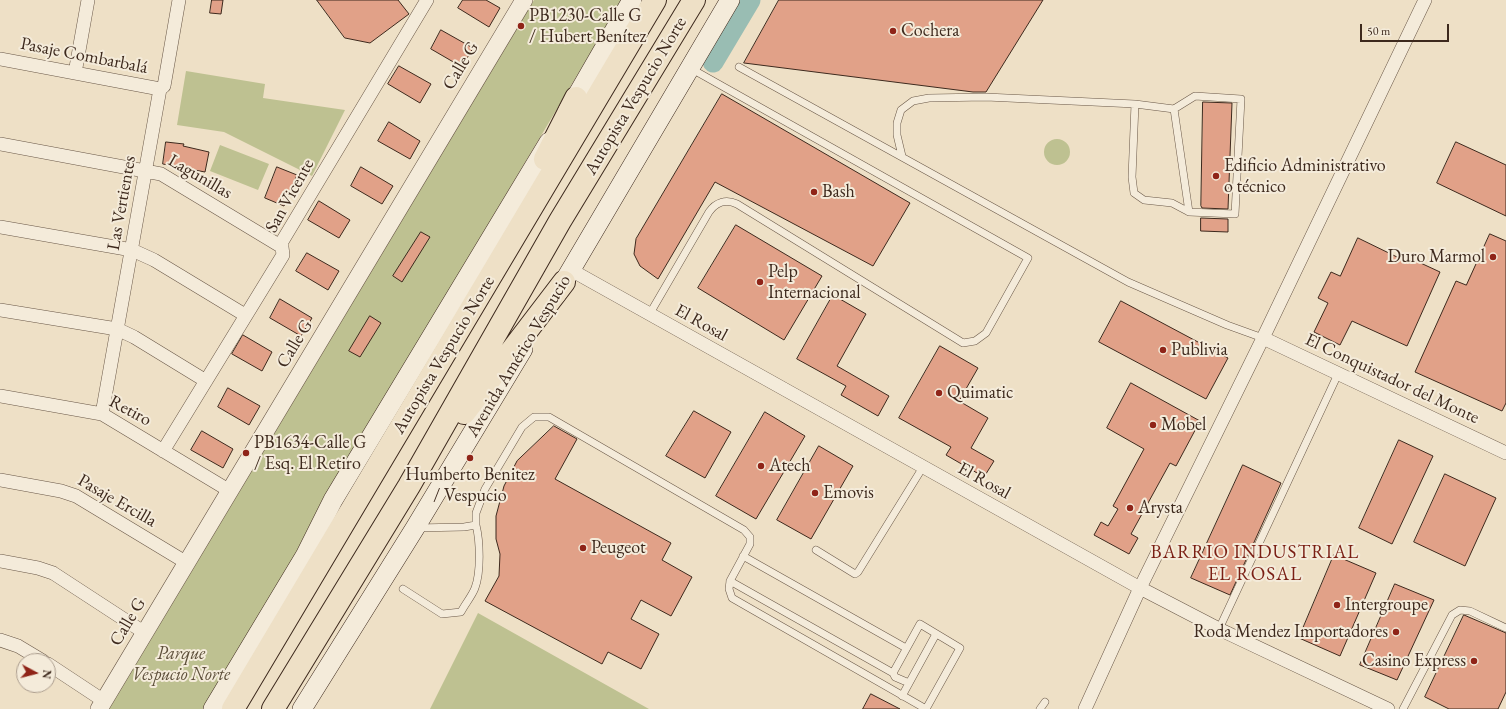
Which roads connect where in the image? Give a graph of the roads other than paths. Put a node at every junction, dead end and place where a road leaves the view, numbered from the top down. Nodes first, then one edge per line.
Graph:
1 (88, 0) edge
2 (179, 0) edge
3 (427, 0) edge
4 (524, 0) edge
5 (632, 0) edge
6 (655, 0) edge
7 (694, 0) edge
8 (730, 0) edge
9 (1425, 0) edge
10 (0, 59) edge
11 (739, 67) dead end
12 (690, 68) junction
13 (75, 73) junction
14 (160, 89) junction
15 (576, 98) junction
16 (1135, 104) junction
17 (1174, 109) junction
18 (0, 144) edge
19 (902, 156) junction
20 (146, 170) junction
21 (1189, 212) junction
22 (0, 227) edge
23 (280, 245) junction
24 (132, 250) junction
25 (567, 276) junction
26 (0, 310) edge
27 (245, 315) junction
28 (649, 315) junction
29 (464, 323) junction
30 (117, 330) junction
31 (1263, 338) junction
32 (1338, 374) junction
33 (206, 381) junction
34 (0, 396) edge
35 (102, 414) junction
36 (163, 451) junction
37 (1506, 453) edge
38 (923, 467) junction
39 (0, 480) edge
40 (409, 486) junction
41 (230, 491) junction
42 (476, 525) junction
43 (415, 528) junction
44 (816, 550) dead end
45 (744, 556) junction
46 (0, 561) edge
47 (187, 563) junction
48 (730, 581) junction
49 (1140, 588) junction
50 (403, 589) dead end
51 (1506, 628) edge
52 (1219, 629) junction
53 (145, 633) junction
54 (936, 634) junction
55 (0, 640) edge
56 (906, 648) junction
57 (30, 653) edge
58 (56, 670) edge
59 (893, 673) junction
60 (909, 683) junction
61 (902, 696) junction
62 (1044, 702) dead end
63 (102, 705) edge
64 (213, 709) edge
65 (233, 709) edge
66 (273, 709) edge
67 (302, 709) edge
68 (926, 709) edge
69 (1040, 709) edge
70 (1085, 709) edge
71 (1388, 709) edge
72 (1402, 709) edge

1 - 13 street
2 - 14 street, Las Vertientes
3 - 23 street, San Vicente
4 - 41 street, Calle G
5 - 15 main road
6 - 29 highway, Autopista Vespucio Norte
7 - 40 highway, Autopista Vespucio Norte
8 - 12 main road, Avenida Américo Vespucio
9 - 31 street
10 - 13 street, Pasaje Combarbalá
11 - 19 lane
12 - 25 main road, Avenida Américo Vespucio
12 - 28 lane
13 - 14 street, Pasaje Combarbalá
14 - 20 street, Las Vertientes
15 - 29 highway
15 - 64 main road
16 - 17 lane
16 - 19 lane
16 - 21 lane
17 - 21 lane
17 - 21 lane
18 - 20 street, Lagunillas
19 - 31 lane
20 - 23 street, Lagunillas
20 - 24 street, Las Vertientes
22 - 24 street
23 - 27 street, San Vicente
24 - 27 street
24 - 30 street, Las Vertientes
25 - 28 street, El Rosal
25 - 40 highway
25 - 43 main road, Avenida Américo Vespucio
26 - 30 street
27 - 33 street, San Vicente
28 - 38 street, El Rosal
29 - 65 highway, Autopista Vespucio Norte
30 - 33 street
30 - 35 street, Las Vertientes
31 - 32 street, El Conquistador del Monte
31 - 49 street
32 - 37 street, El Conquistador del Monte
32 - 52 lane
33 - 36 street, San Vicente
34 - 35 street, Retiro
35 - 36 street, Retiro
36 - 41 street, Retiro
38 - 44 lane
38 - 49 street, El Rosal
39 - 47 street, Pasaje Ercilla
40 - 66 highway, Autopista Vespucio Norte
41 - 47 street, Calle G
42 - 43 lane
42 - 45 lane
42 - 50 lane
43 - 67 main road, Avenida Américo Vespucio
45 - 48 lane
45 - 56 lane
46 - 53 street
47 - 53 street, Calle G
48 - 59 lane
48 - 61 lane
49 - 52 street, El Rosal
49 - 70 street
51 - 72 lane
52 - 71 street, El Rosal
53 - 63 street, Calle G
54 - 56 lane
54 - 60 lane
54 - 68 lane
55 - 57 street
56 - 59 lane
58 - 63 street
59 - 60 lane
60 - 61 lane
61 - 68 lane
62 - 69 lane

